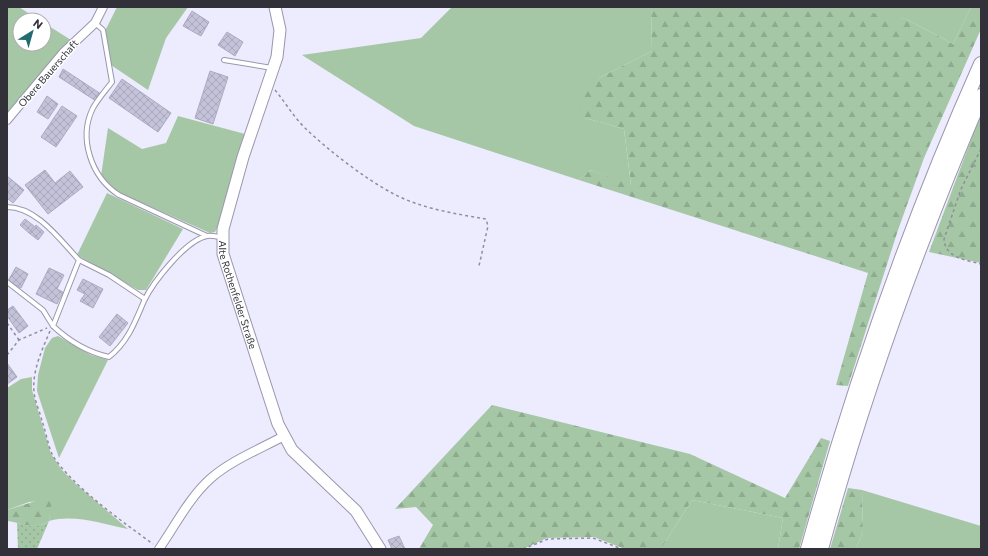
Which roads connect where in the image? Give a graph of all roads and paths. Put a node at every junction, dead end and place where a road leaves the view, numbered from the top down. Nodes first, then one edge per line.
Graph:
1 (103, 7) edge
2 (275, 7) edge
3 (95, 23) junction
4 (224, 60) dead end
5 (981, 64) edge
6 (273, 68) junction
7 (267, 84) junction
8 (981, 96) edge
9 (7, 120) edge
10 (981, 149) edge
11 (7, 207) edge
12 (207, 236) junction
13 (223, 237) junction
14 (78, 260) junction
15 (981, 264) edge
16 (479, 266) dead end
17 (7, 282) edge
18 (145, 299) junction
19 (7, 323) edge
20 (53, 326) junction
21 (19, 340) junction
22 (7, 355) edge
23 (284, 436) junction
24 (160, 549) edge
25 (380, 549) edge
26 (523, 549) edge
27 (622, 549) edge
28 (808, 549) edge
29 (821, 549) edge

1 - 3 street, Obere Bauerschaft
2 - 6 street, Alte Rothenfelder Straße
3 - 9 street, Obere Bauerschaft
3 - 12 lane
4 - 6 lane
5 - 28 highway
6 - 7 street, Alte Rothenfelder Straße
7 - 13 street, Alte Rothenfelder Straße
7 - 16 path
8 - 29 highway
10 - 15 path
11 - 14 lane
12 - 13 lane
12 - 18 lane
13 - 23 street, Alte Rothenfelder Straße
14 - 18 lane
14 - 20 lane
17 - 20 lane
18 - 20 lane
19 - 21 path
20 - 21 path
20 - 24 path
21 - 22 path
23 - 24 street
23 - 25 street, Alte Rothenfelder Straße
26 - 27 path

